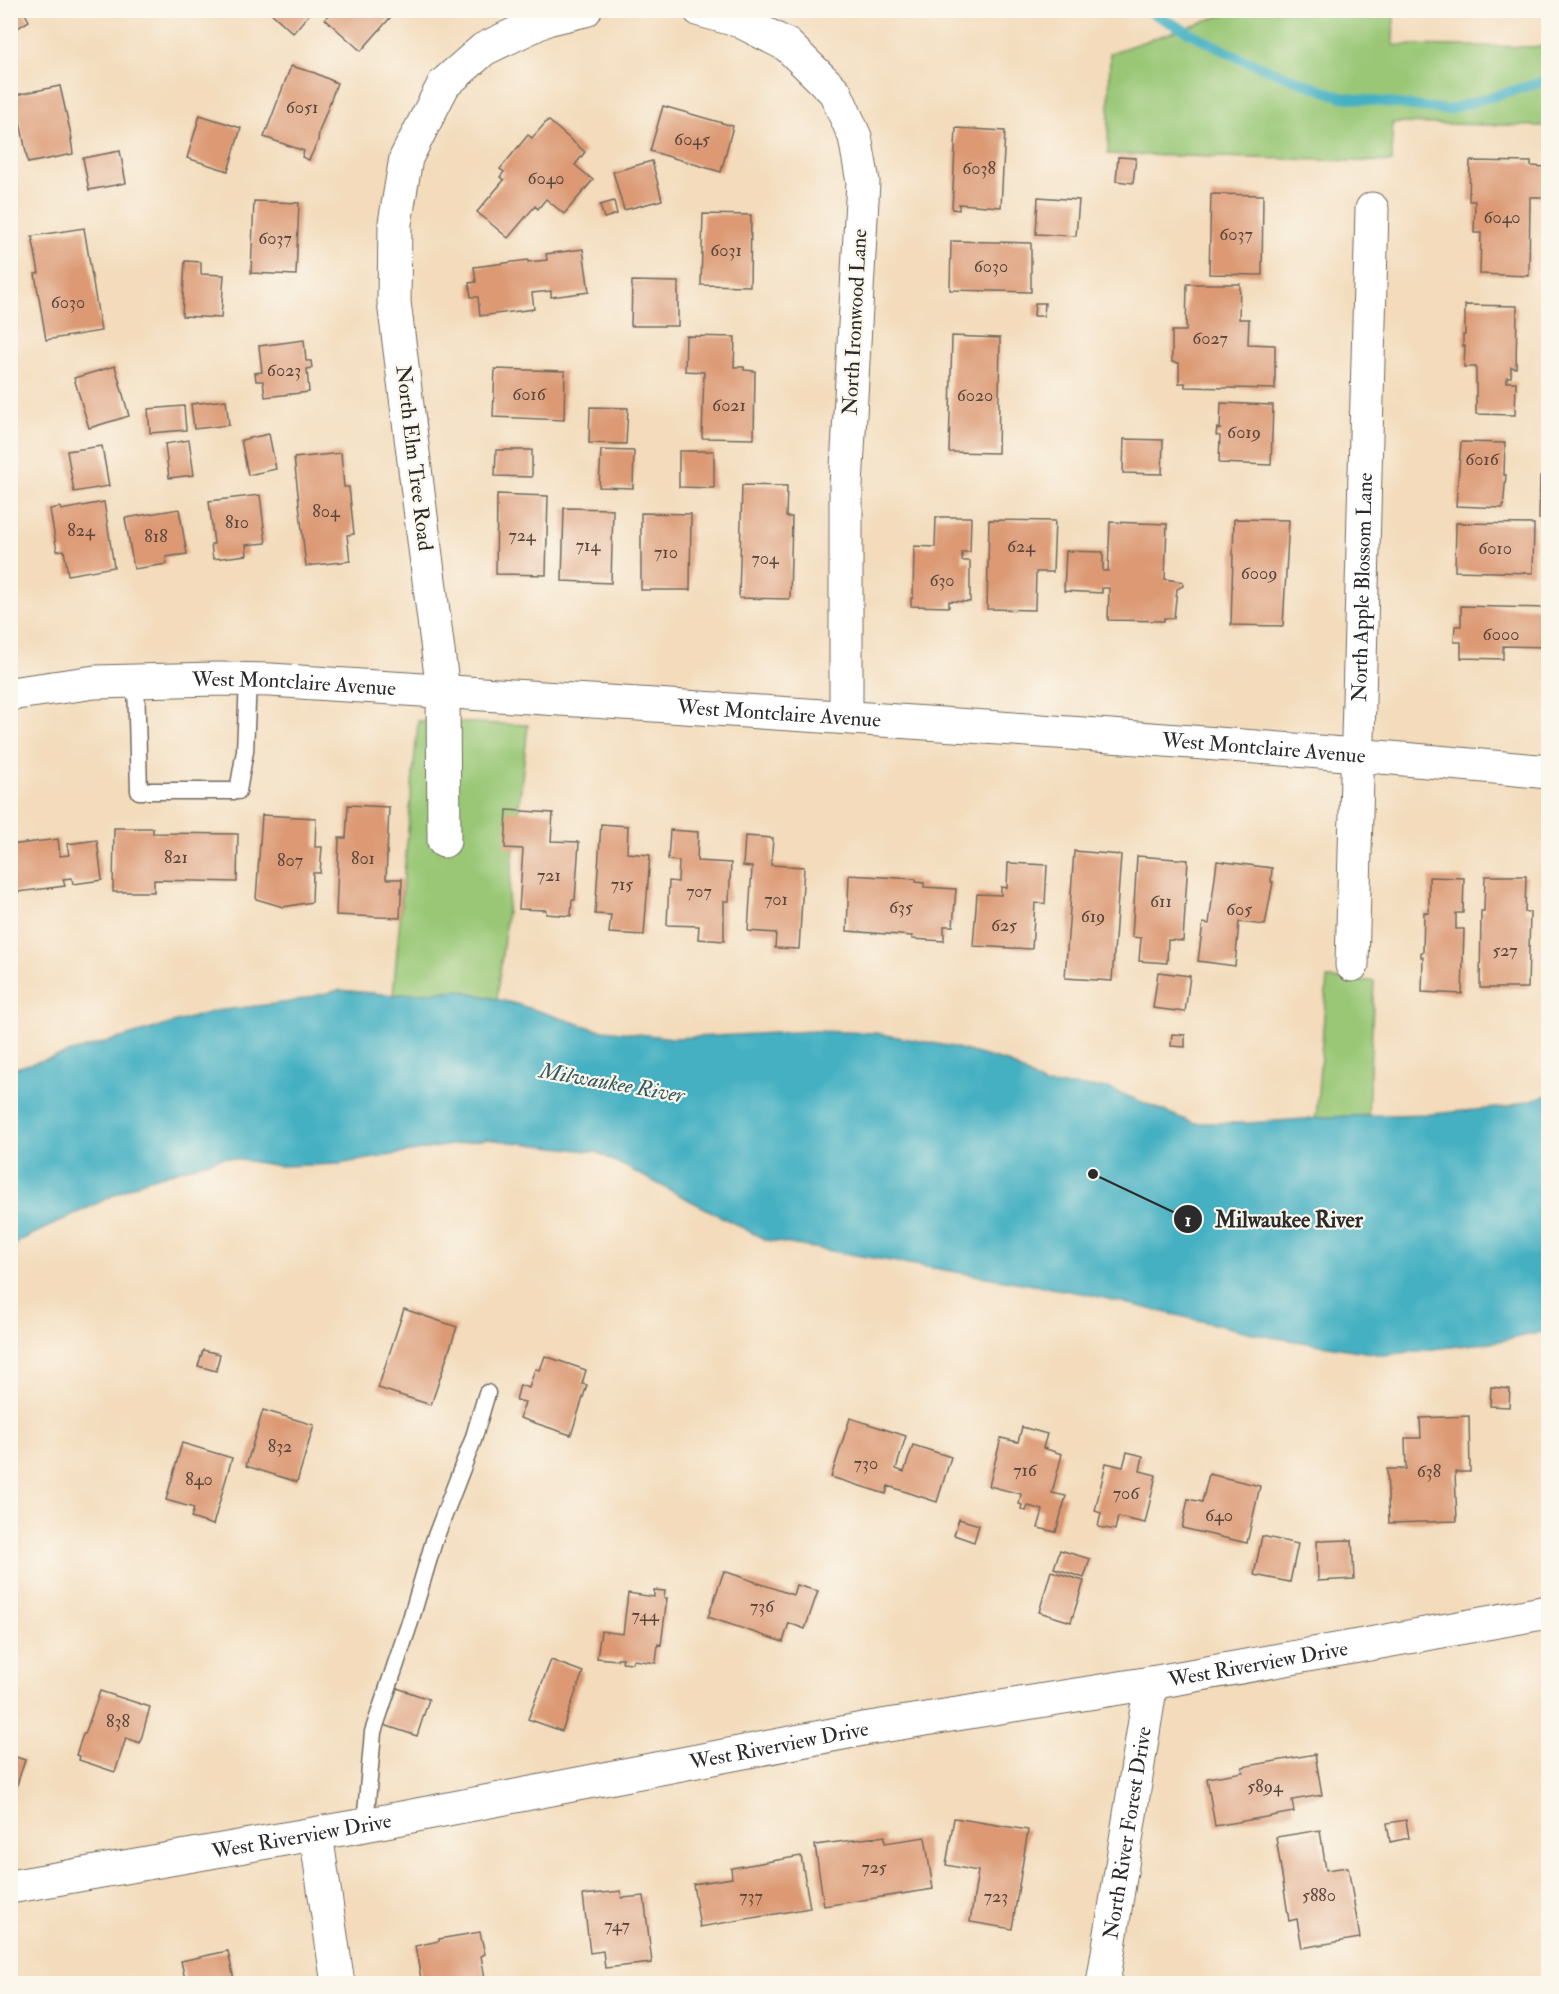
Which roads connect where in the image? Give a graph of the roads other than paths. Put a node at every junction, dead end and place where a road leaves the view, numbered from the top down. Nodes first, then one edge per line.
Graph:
1 (585, 10) edge
2 (700, 10) edge
3 (1372, 210) dead end
4 (248, 680) junction
5 (136, 681) junction
6 (11, 690) edge
7 (443, 691) junction
8 (846, 717) junction
9 (1358, 754) junction
10 (1548, 772) edge
11 (444, 841) dead end
12 (1352, 965) dead end
13 (488, 1393) dead end
14 (1548, 1612) edge
15 (1150, 1683) junction
16 (365, 1825) junction
17 (316, 1834) junction
18 (10, 1887) edge
19 (338, 1983) edge
20 (1103, 1983) edge

1 - 7 street, North Elm Tree Road
2 - 8 street, North Ironwood Lane
3 - 9 street, North Apple Blossom Lane
4 - 5 street, West Montclaire Avenue
4 - 5 lane
4 - 7 street, West Montclaire Avenue
5 - 6 street, West Montclaire Avenue
7 - 8 street, West Montclaire Avenue
7 - 11 street, North Elm Tree Road
8 - 9 street, West Montclaire Avenue
9 - 10 street, West Montclaire Avenue
9 - 12 street, North Apple Blossom Lane
13 - 16 lane
14 - 15 street, West Riverview Drive
15 - 16 street, West Riverview Drive
15 - 20 street, North River Forest Drive
16 - 17 street, West Riverview Drive
17 - 18 street, West Riverview Drive
17 - 19 street

